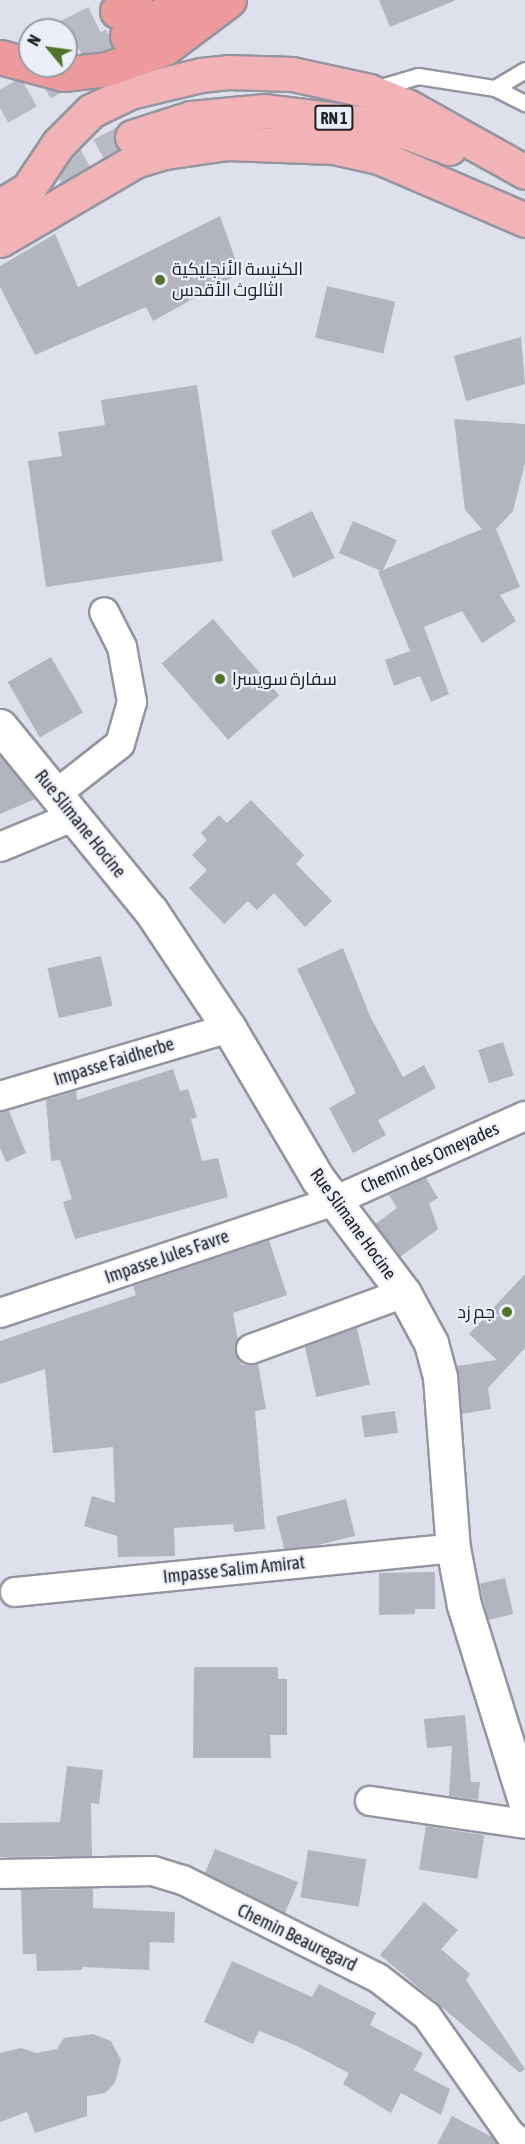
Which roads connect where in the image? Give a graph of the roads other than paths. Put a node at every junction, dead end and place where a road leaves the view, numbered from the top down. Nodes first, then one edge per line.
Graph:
1 (185, 0) edge
2 (229, 0) edge
3 (126, 16) tunnel mouth
4 (0, 57) edge
5 (525, 70) edge
6 (495, 88) junction
7 (369, 91) junction
8 (525, 103) edge
9 (132, 137) tunnel mouth
10 (525, 172) edge
11 (0, 206) edge
12 (523, 215) edge
13 (0, 240) edge
14 (104, 612) dead end
15 (0, 726) edge
16 (65, 805) junction
17 (0, 847) edge
18 (229, 1028) junction
19 (0, 1096) edge
20 (525, 1116) edge
21 (334, 1201) junction
22 (404, 1293) junction
23 (0, 1313) edge
24 (251, 1349) dead end
25 (453, 1548) junction
26 (15, 1592) dead end
27 (370, 1801) dead end
28 (525, 1801) edge
29 (525, 1824) edge
30 (0, 1874) edge
31 (523, 2144) edge

1 - 3 highway
2 - 4 highway
5 - 6 lane
6 - 7 lane
6 - 8 lane
7 - 10 main road
7 - 11 main road
9 - 12 main road, RN 1
12 - 13 main road
14 - 16 street
15 - 16 street, Rue Slimane Hocine
16 - 17 street
16 - 18 street, Rue Slimane Hocine
18 - 19 street, Impasse Faidherbe
18 - 21 street, Rue Slimane Hocine
20 - 21 street, Chemin des Omeyades
21 - 22 street, Rue Slimane Hocine
21 - 23 street, Impasse Jules Favre
22 - 24 street
22 - 25 street, Rue Slimane Hocine
25 - 26 street, Impasse Salim Amirat
25 - 28 street, Rue Slimane Hocine
27 - 29 street
30 - 31 street, Chemin Beauregard

